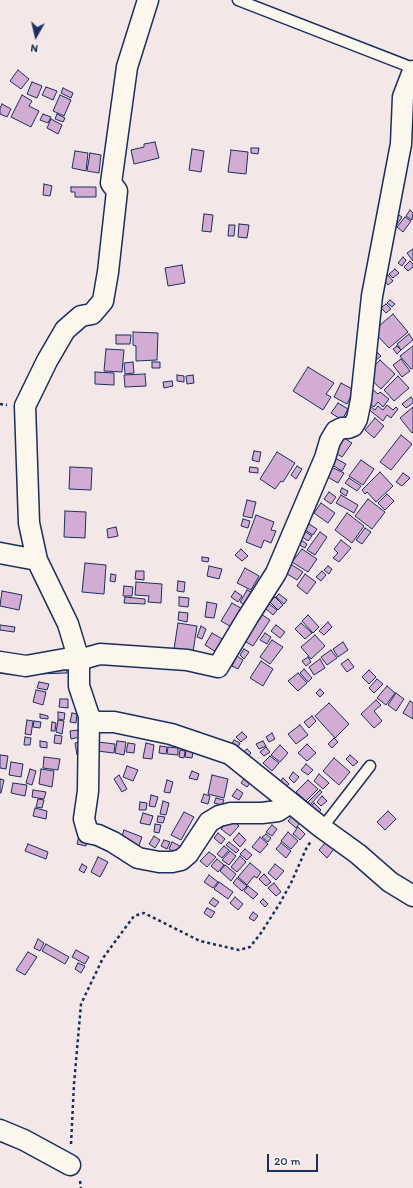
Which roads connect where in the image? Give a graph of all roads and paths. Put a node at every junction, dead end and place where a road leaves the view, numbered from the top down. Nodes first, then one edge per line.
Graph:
1 (148, 0) edge
2 (238, 0) edge
3 (413, 68) edge
4 (413, 71) edge
5 (0, 554) edge
6 (37, 560) junction
7 (79, 660) junction
8 (0, 662) edge
9 (89, 716) junction
10 (370, 766) dead end
11 (290, 803) junction
12 (322, 828) junction
13 (413, 896) edge
14 (0, 1130) edge
15 (70, 1165) joint

1 - 6 street
2 - 3 lane
4 - 7 street
5 - 6 street
6 - 7 street
7 - 8 street
7 - 9 street
9 - 11 street
9 - 11 street
10 - 12 lane
11 - 12 street
12 - 13 street
12 - 15 path
14 - 15 street

